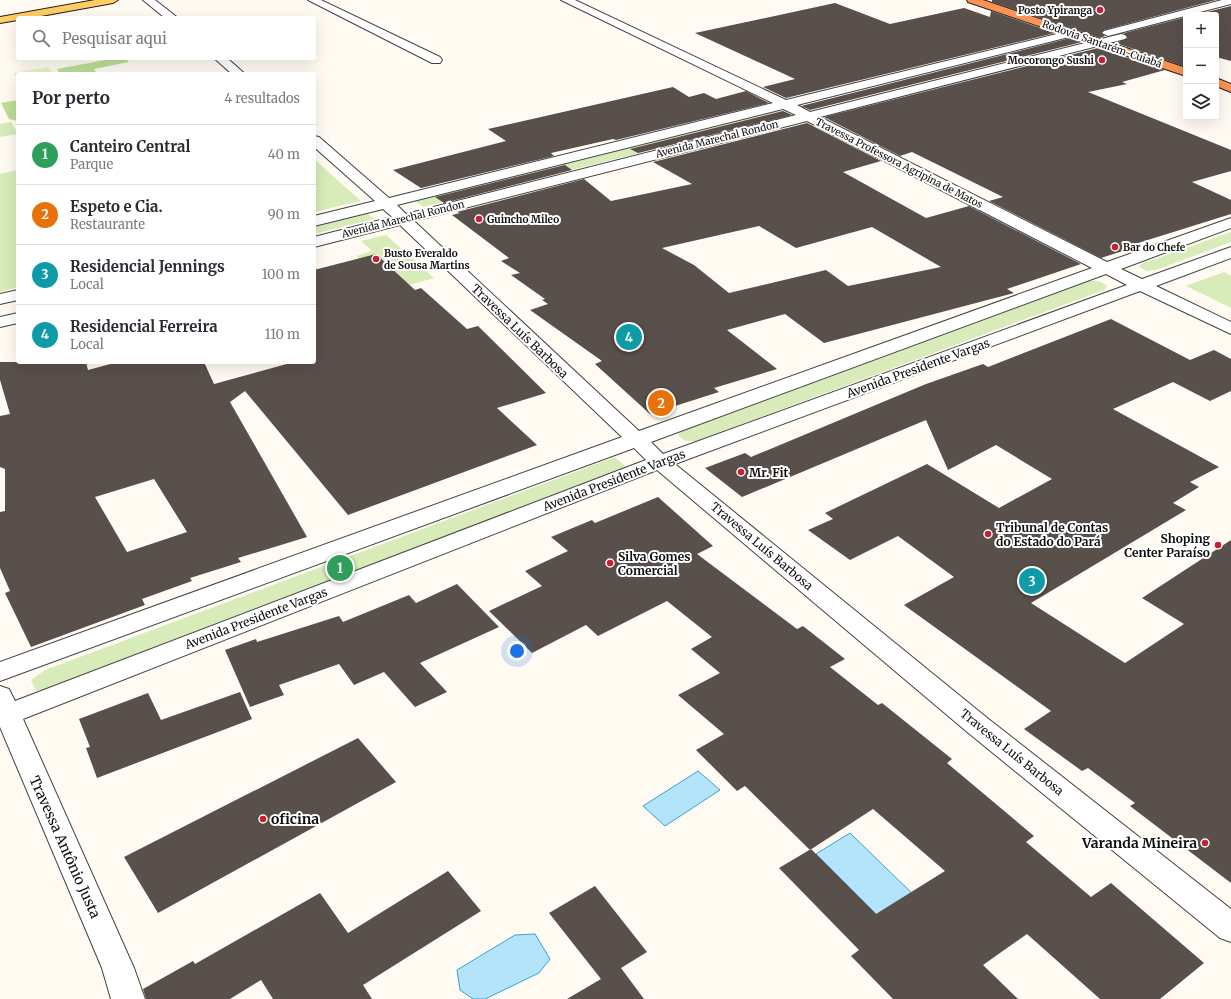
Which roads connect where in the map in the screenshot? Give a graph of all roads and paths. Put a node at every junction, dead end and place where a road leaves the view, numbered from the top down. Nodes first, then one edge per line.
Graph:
1 (113, 0) edge
2 (148, 0) edge
3 (313, 0) edge
4 (566, 0) edge
5 (972, 0) edge
6 (1007, 0) edge
7 (1231, 1) edge
8 (1030, 7) dead end
9 (23, 16) edge
10 (169, 16) edge
11 (16, 17) edge
12 (0, 20) edge
13 (1072, 34) junction
14 (1101, 35) junction
15 (1125, 39) dead end
16 (222, 60) edge
17 (436, 60) dead end
18 (1183, 71) edge
19 (237, 72) edge
20 (1219, 83) edge
21 (1231, 88) edge
22 (784, 104) junction
23 (808, 116) junction
24 (316, 142) edge
25 (386, 203) junction
26 (403, 219) junction
27 (316, 220) edge
28 (1231, 223) edge
29 (316, 241) edge
30 (1231, 252) edge
31 (1107, 269) junction
32 (1141, 286) junction
33 (16, 295) edge
34 (0, 299) edge
35 (16, 318) edge
36 (0, 322) edge
37 (1231, 329) edge
38 (634, 439) junction
39 (660, 462) junction
40 (0, 672) edge
41 (2, 709) edge
42 (1231, 928) edge
43 (128, 999) edge

1 - 9 main road
2 - 10 street
3 - 17 street
4 - 22 street, Travessa Professora Agripina de Matos
5 - 13 highway, Rodovia Santarém-Cuiabá
6 - 8 highway
7 - 14 street, Avenida Marechal Rondon
11 - 12 main road
13 - 14 street, Avenida Marechal Rondon
13 - 22 street, Avenida Marechal Rondon
14 - 15 street, Avenida Marechal Rondon
14 - 18 highway, Rodovia Santarém-Cuiabá
14 - 23 street, Avenida Marechal Rondon
16 - 19 street
20 - 21 highway
22 - 23 street, Travessa Professora Agripina de Matos
22 - 25 street, Avenida Marechal Rondon
23 - 26 street, Avenida Marechal Rondon
23 - 31 street, Travessa Professora Agripina de Matos
24 - 25 street, Travessa Luís Barbosa
25 - 26 street, Travessa Luís Barbosa
25 - 27 street, Avenida Marechal Rondon
26 - 29 street, Avenida Marechal Rondon
26 - 38 street, Travessa Luís Barbosa
28 - 31 street
30 - 32 street, Avenida Presidente Vargas
31 - 32 street, Travessa Professora Agripina de Matos
31 - 38 street
32 - 37 street, Travessa Professora Agripina de Matos
32 - 39 street, Avenida Presidente Vargas
33 - 34 street
35 - 36 street
38 - 39 street, Travessa Luís Barbosa
38 - 40 street
39 - 41 street, Avenida Presidente Vargas
39 - 42 street, Travessa Luís Barbosa
41 - 43 street, Travessa Antônio Justa

